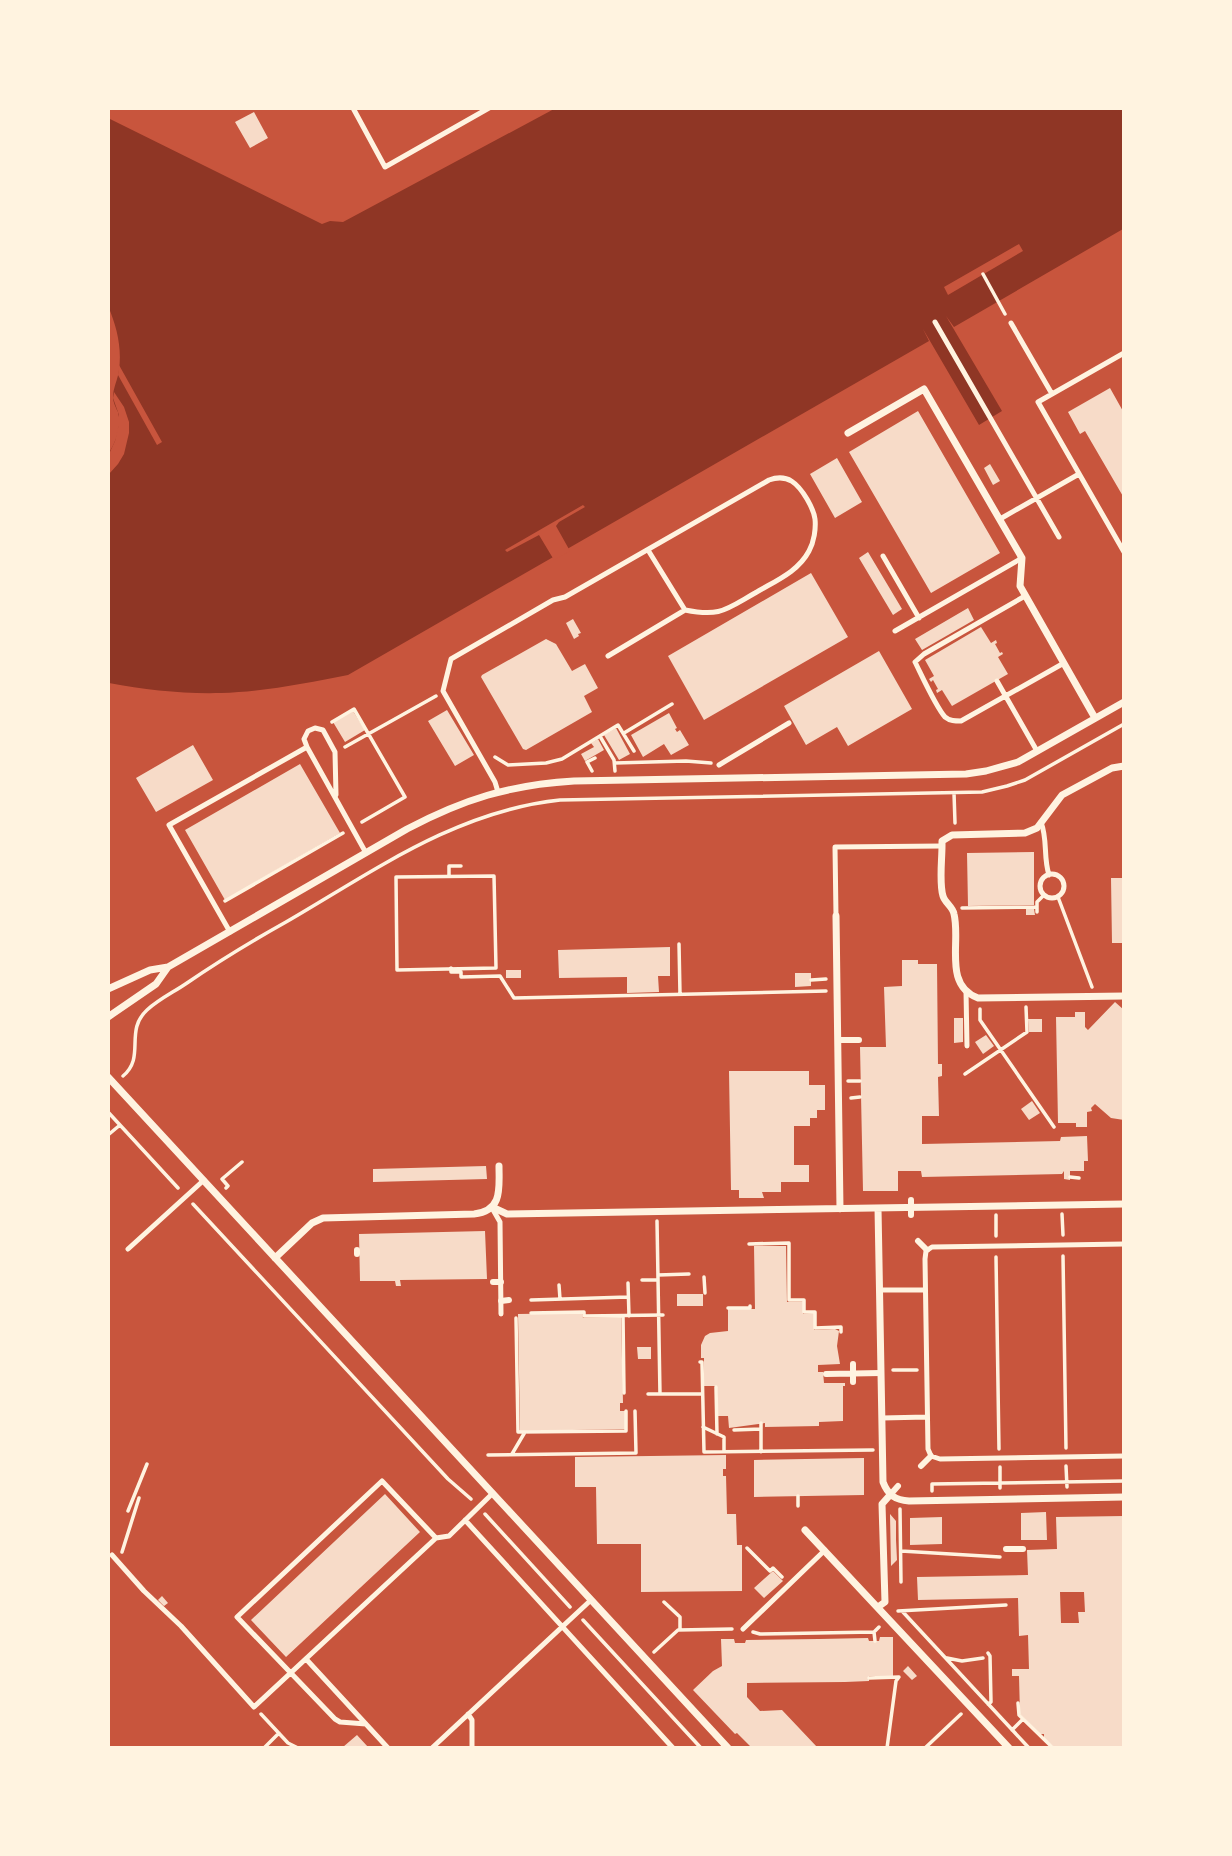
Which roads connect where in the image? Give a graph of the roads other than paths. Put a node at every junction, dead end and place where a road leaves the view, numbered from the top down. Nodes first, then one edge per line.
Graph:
1 (353, 108) edge
2 (489, 108) edge
3 (935, 322) dead end
4 (1010, 323) dead end
5 (1124, 353) edge
6 (1052, 394) junction
7 (848, 433) dead end
8 (1079, 474) junction
9 (1037, 498) junction
10 (1000, 519) junction
11 (1059, 537) dead end
12 (648, 550) junction
13 (1124, 552) edge
14 (883, 556) dead end
15 (1022, 558) junction
16 (1025, 596) junction
17 (685, 610) junction
18 (919, 618) junction
19 (895, 631) dead end
20 (608, 656) dead end
21 (1064, 663) junction
22 (996, 681) dead end
23 (1005, 696) junction
24 (1124, 702) edge
25 (1095, 718) junction
26 (789, 723) dead end
27 (307, 747) junction
28 (1037, 751) junction
29 (719, 765) road end
30 (1124, 766) edge
31 (498, 792) junction
32 (335, 799) junction
33 (1041, 822) junction
34 (942, 846) junction
35 (366, 853) junction
36 (1049, 875) junction
37 (836, 916) joint
38 (230, 932) junction
39 (168, 967) junction
40 (108, 989) edge
41 (966, 991) junction
42 (1124, 996) edge
43 (108, 1017) edge
44 (838, 1040) junction
45 (859, 1040) dead end
46 (967, 1046) dead end
47 (111, 1081) edge
48 (499, 1166) dead end
49 (204, 1180) junction
50 (1124, 1204) edge
51 (492, 1207) junction
52 (878, 1208) junction
53 (840, 1209) junction
54 (918, 1241) dead end
55 (1124, 1244) edge
56 (128, 1249) dead end
57 (927, 1250) junction
58 (275, 1258) junction
59 (879, 1290) junction
60 (925, 1290) junction
61 (501, 1314) dead end
62 (853, 1364) dead end
63 (853, 1373) junction
64 (881, 1373) junction
65 (826, 1374) dead end
66 (853, 1382) dead end
67 (927, 1417) junction
68 (882, 1418) junction
69 (930, 1456) junction
70 (1124, 1456) edge
71 (921, 1466) dead end
72 (898, 1486) dead end
73 (493, 1493) junction
74 (890, 1495) junction
75 (1124, 1497) edge
76 (465, 1520) junction
77 (805, 1530) dead end
78 (436, 1538) junction
79 (1023, 1549) dead end
80 (825, 1550) junction
81 (1006, 1553) road end
82 (114, 1557) road end
83 (592, 1600) junction
84 (878, 1607) junction
85 (563, 1627) junction
86 (743, 1629) road end
87 (306, 1659) junction
88 (291, 1674) junction
89 (468, 1714) junction
90 (366, 1724) junction
91 (388, 1748) edge
92 (432, 1748) edge
93 (472, 1748) edge
94 (673, 1748) edge
95 (727, 1748) edge
96 (1009, 1748) edge

1 - 2 lane
3 - 9 lane
4 - 6 lane
5 - 6 lane
6 - 8 lane
7 - 10 street
8 - 9 lane
8 - 13 lane
9 - 10 lane
9 - 11 lane
10 - 15 street
12 - 17 lane
12 - 17 lane
12 - 31 lane
14 - 18 lane
15 - 16 street
15 - 18 lane
16 - 21 street
16 - 23 lane
17 - 20 lane
18 - 19 lane
21 - 23 lane
21 - 25 street
22 - 23 lane
23 - 28 lane
24 - 25 street
25 - 28 street
26 - 29 lane
27 - 32 lane
27 - 32 lane
27 - 38 lane
28 - 31 street
30 - 33 street
31 - 35 street
32 - 35 lane
33 - 34 street
33 - 36 lane
34 - 37 lane
34 - 41 street
35 - 38 street
36 - 36 lane
37 - 44 street
38 - 39 street
39 - 40 street
39 - 43 street
41 - 42 street
41 - 46 lane
44 - 45 street
44 - 53 street
47 - 49 street
48 - 51 street
49 - 56 lane
49 - 58 street
50 - 52 street
51 - 53 street
51 - 58 street
51 - 61 lane
52 - 53 street
52 - 59 street
54 - 57 street
55 - 57 lane
57 - 60 lane
58 - 73 street
59 - 60 lane
59 - 64 street
60 - 67 lane
62 - 63 street
63 - 64 street
63 - 65 street
63 - 66 street
64 - 68 street
67 - 68 lane
67 - 69 lane
68 - 74 street
69 - 70 lane
69 - 71 street
72 - 74 street
73 - 76 lane
73 - 83 street
74 - 75 street
74 - 84 street
76 - 78 lane
76 - 85 lane
77 - 80 street
78 - 87 lane
78 - 88 lane
79 - 81 street
80 - 84 street
80 - 86 lane
82 - 88 lane
83 - 85 lane
83 - 95 street
84 - 96 street
85 - 89 lane
85 - 94 lane
87 - 88 lane
87 - 90 lane
88 - 90 lane
89 - 92 lane
89 - 93 lane
90 - 91 lane

